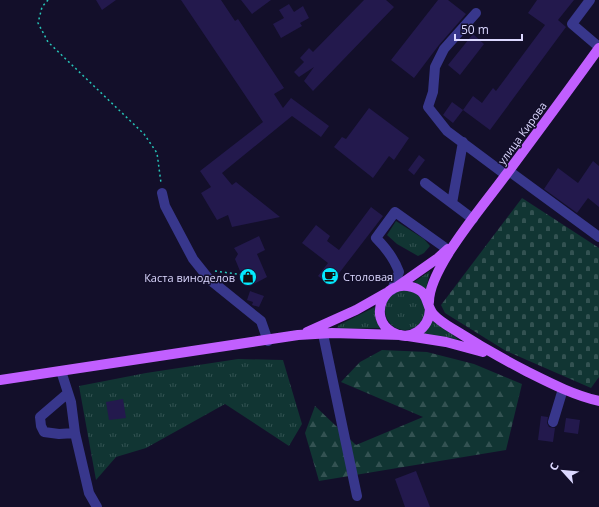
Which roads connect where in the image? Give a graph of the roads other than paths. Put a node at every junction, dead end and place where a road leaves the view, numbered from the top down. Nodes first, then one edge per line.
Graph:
1 (590, 0) edge
2 (476, 13) dead end
3 (599, 47) edge
4 (463, 142) junction
5 (507, 173) junction
6 (425, 183) dead end
7 (162, 193) road end
8 (452, 203) junction
9 (473, 219) junction
10 (464, 231) junction
11 (599, 237) edge
12 (447, 249) junction
13 (392, 290) junction
14 (430, 306) junction
15 (323, 334) junction
16 (298, 335) junction
17 (404, 336) junction
18 (268, 341) junction
19 (507, 361) junction
20 (61, 371) junction
21 (0, 380) edge
22 (563, 389) junction
23 (68, 393) junction
24 (599, 401) edge
25 (553, 422) dead end
26 (75, 433) junction
27 (357, 496) dead end
28 (97, 507) edge

1 - 3 street
2 - 4 street
3 - 5 main road, улица Кирова
4 - 5 street
4 - 8 street
5 - 9 main road, улица Кирова
5 - 11 street
6 - 8 street
7 - 18 street
8 - 9 street
9 - 10 main road, улица Кирова
10 - 12 main road
10 - 14 main road
12 - 13 main road
12 - 13 street
13 - 14 main road
13 - 16 main road
13 - 17 main road
14 - 17 main road
14 - 19 main road
15 - 16 main road
15 - 17 main road
15 - 27 street
16 - 18 main road
17 - 19 main road
18 - 20 main road
19 - 22 main road
20 - 21 main road
20 - 23 street
22 - 24 main road
22 - 25 street
23 - 26 street
23 - 26 street
26 - 28 street

